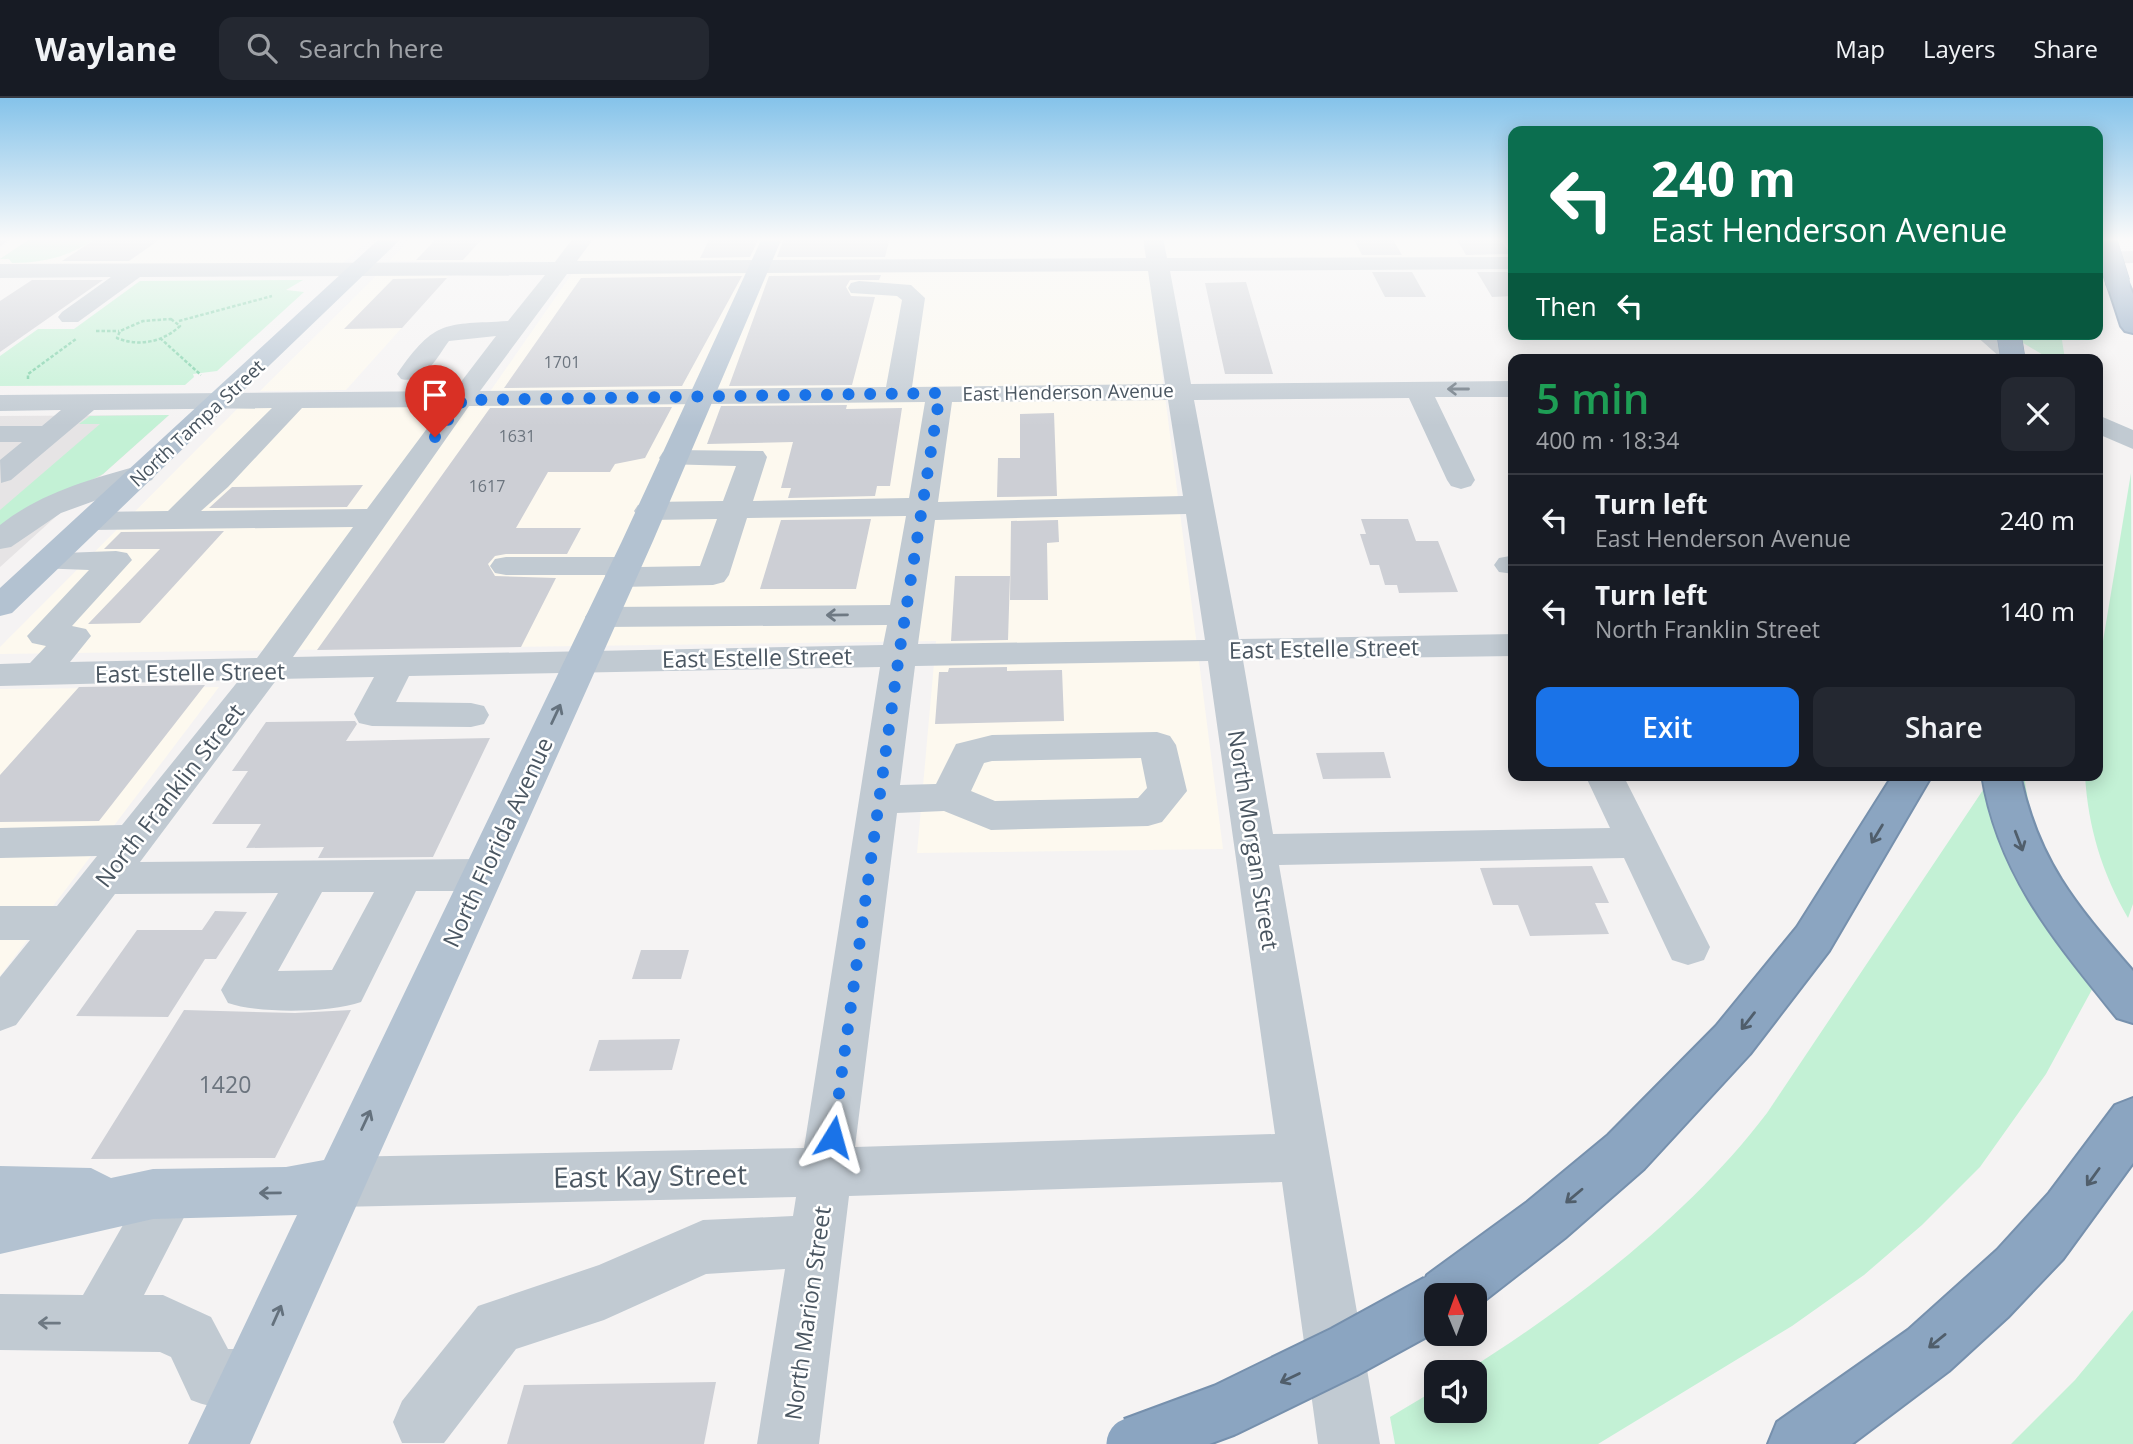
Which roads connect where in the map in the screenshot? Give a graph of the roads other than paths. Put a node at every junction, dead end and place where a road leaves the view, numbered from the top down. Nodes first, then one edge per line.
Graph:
1 (92, 301) edge
2 (321, 301) edge
3 (538, 301) edge
4 (744, 301) edge
5 (914, 301) edge
6 (1164, 301) edge
7 (2124, 301) edge
8 (75, 314) road end
9 (2133, 326) edge
10 (515, 328) junction
11 (1993, 340) edge
12 (2009, 354) edge
13 (410, 374) dead end
14 (1418, 389) junction
15 (1506, 389) edge
16 (1178, 390) junction
17 (213, 392) junction
18 (940, 393) junction
19 (898, 394) junction
20 (701, 395) junction
21 (463, 400) junction
22 (293, 402) junction
23 (0, 403) edge
24 (86, 403) junction
25 (2103, 406) edge
26 (2133, 420) edge
27 (2103, 426) edge
28 (0, 434) edge
29 (49, 434) junction
30 (2133, 442) edge
31 (673, 458) junction
32 (1, 474) edge
33 (142, 474) junction
34 (1461, 480) dead end
35 (1198, 505) junction
36 (922, 509) junction
37 (735, 510) junction
38 (183, 511) dead end
39 (649, 511) junction
40 (377, 517) junction
41 (91, 521) junction
42 (0, 540) edge
43 (48, 561) junction
44 (506, 566) dead end
45 (622, 571) junction
46 (0, 606) edge
47 (905, 615) junction
48 (601, 617) junction
49 (1508, 645) edge
50 (1224, 650) junction
51 (899, 655) junction
52 (581, 661) junction
53 (397, 666) junction
54 (266, 670) junction
55 (13, 679) edge
56 (471, 715) dead end
57 (1607, 781) edge
58 (1909, 781) edge
59 (2002, 781) edge
60 (949, 797) junction
61 (879, 800) junction
62 (133, 840) junction
63 (0, 843) edge
64 (1637, 843) junction
65 (1256, 850) junction
66 (481, 875) junction
67 (310, 876) junction
68 (403, 876) junction
69 (104, 878) junction
70 (0, 923) edge
71 (69, 923) junction
72 (1688, 947) dead end
73 (2133, 1004) edge
74 (0, 1011) edge
75 (2133, 1121) edge
76 (1304, 1157) junction
77 (828, 1172) junction
78 (337, 1182) junction
79 (0, 1191) edge
80 (162, 1194) junction
81 (0, 1228) edge
82 (818, 1241) junction
83 (1463, 1283) edge
84 (1424, 1308) edge
85 (0, 1322) edge
86 (99, 1324) junction
87 (248, 1378) junction
88 (422, 1422) dead end
89 (219, 1444) edge
90 (789, 1444) edge
91 (1133, 1444) edge
92 (1349, 1444) edge
93 (1799, 1444) edge

1 - 8 street
2 - 17 main road, North Tampa Street
3 - 10 street, North Franklin Street
4 - 20 main road, North Florida Avenue
5 - 19 street
6 - 16 street, North Morgan Street
7 - 9 highway, bridge
10 - 13 street
10 - 21 street, North Franklin Street
11 - 12 street
15 -> 14 street, East Henderson Avenue
14 - 16 street, East Henderson Avenue
14 - 34 street
16 - 18 street, East Henderson Avenue
16 - 35 street, North Morgan Street
17 - 22 street, East Henderson Avenue
17 - 24 street, East Henderson Avenue
17 - 33 main road, North Tampa Street
18 - 19 street, East Henderson Avenue
18 - 36 street, North Marion Street
19 - 20 street, East Henderson Avenue
20 - 21 street, East Henderson Avenue
20 - 31 main road, North Florida Avenue
21 - 22 street, East Henderson Avenue
21 - 40 street, North Franklin Street
22 - 38 street
23 - 24 street, East Henderson Avenue
24 - 29 street
25 - 26 street
27 - 30 street
28 - 29 street
29 - 32 street
31 - 37 street
31 - 39 main road, North Florida Avenue
33 - 41 main road, North Tampa Street
33 - 42 street
35 - 36 street
35 - 50 street, North Morgan Street
36 - 37 street
36 - 47 street, North Marion Street
37 - 39 street
37 - 45 street
39 - 45 main road, North Florida Avenue
40 - 41 street
40 - 54 street, North Franklin Street
41 - 43 main road, North Tampa Street
43 - 46 main road, North Tampa Street
43 - 55 street
44 - 45 street
45 - 48 main road, North Florida Avenue
47 -> 48 street
47 - 51 street, North Marion Street
48 - 52 main road, North Florida Avenue
49 - 50 street, East Estelle Street
50 - 51 street, East Estelle Street
50 - 65 street, North Morgan Street
51 - 52 street, East Estelle Street
51 - 61 street, North Marion Street
52 - 53 street, East Estelle Street
66 -> 52 main road, North Florida Avenue
53 - 54 street, East Estelle Street
53 - 56 street
54 - 55 street, East Estelle Street
54 - 62 street, North Franklin Street
57 - 64 street
58 -> 83 highway
59 -> 73 highway
60 - 60 street
60 - 61 street
61 - 77 street, North Marion Street
62 - 63 street
62 - 69 street, North Franklin Street
64 - 65 street
64 - 72 street
65 - 76 street, North Morgan Street
66 - 68 street
78 -> 66 main road, North Florida Avenue
67 - 68 street
67 - 68 street
67 - 69 street
69 - 71 street, North Franklin Street
70 - 71 street
71 - 74 street, North Franklin Street
75 -> 93 highway
76 - 77 street, East Kay Street
76 - 92 street, North Morgan Street
77 - 78 street, East Kay Street
77 - 82 street, North Marion Street
78 -> 80 main road, East Kay Street
87 -> 78 main road, North Florida Avenue
79 - 80 main road
80 - 81 main road, East Kay Street
80 - 86 street
82 - 88 street
82 - 90 street, North Marion Street
84 -> 91 highway, bridge
86 -> 85 street
86 - 87 street
87 - 89 main road, North Florida Avenue

